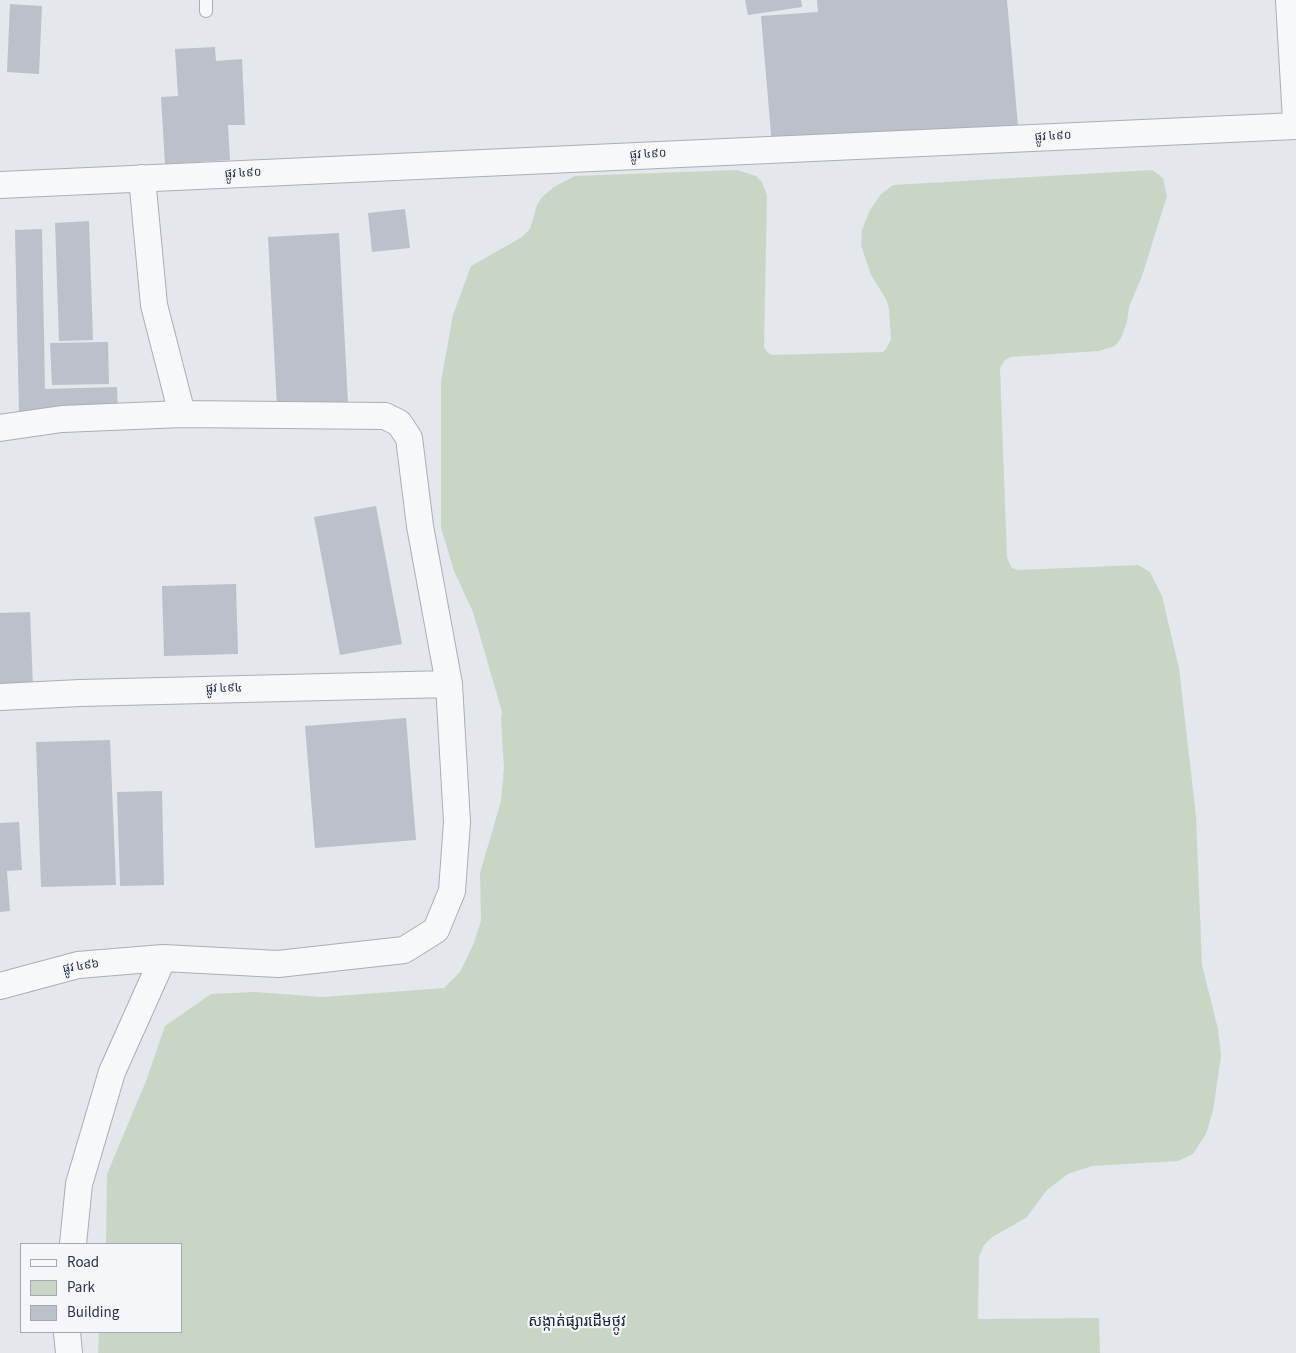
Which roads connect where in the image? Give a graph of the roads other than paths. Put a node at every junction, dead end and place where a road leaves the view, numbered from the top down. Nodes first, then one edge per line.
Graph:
1 (1289, 0) edge
2 (1296, 120) edge
3 (1296, 126) edge
4 (142, 178) junction
5 (0, 186) edge
6 (182, 414) junction
7 (0, 428) edge
8 (449, 684) junction
9 (0, 697) edge
10 (163, 958) junction
11 (0, 986) edge
12 (73, 1243) edge
13 (67, 1333) edge
14 (69, 1353) edge

1 - 2 street
3 - 4 street, ផ្លូវ ៤៩០
4 - 5 street, ផ្លូវ ៤៩០
4 - 6 street
6 - 7 street, ផ្លូវ ៤៩៦
6 - 8 street, ផ្លូវ ៤៩៦
8 - 9 street, ផ្លូវ ៤៩៤
8 - 10 street, ផ្លូវ ៤៩៦
10 - 11 street, ផ្លូវ ៤៩៦
10 - 12 street
13 - 14 street

